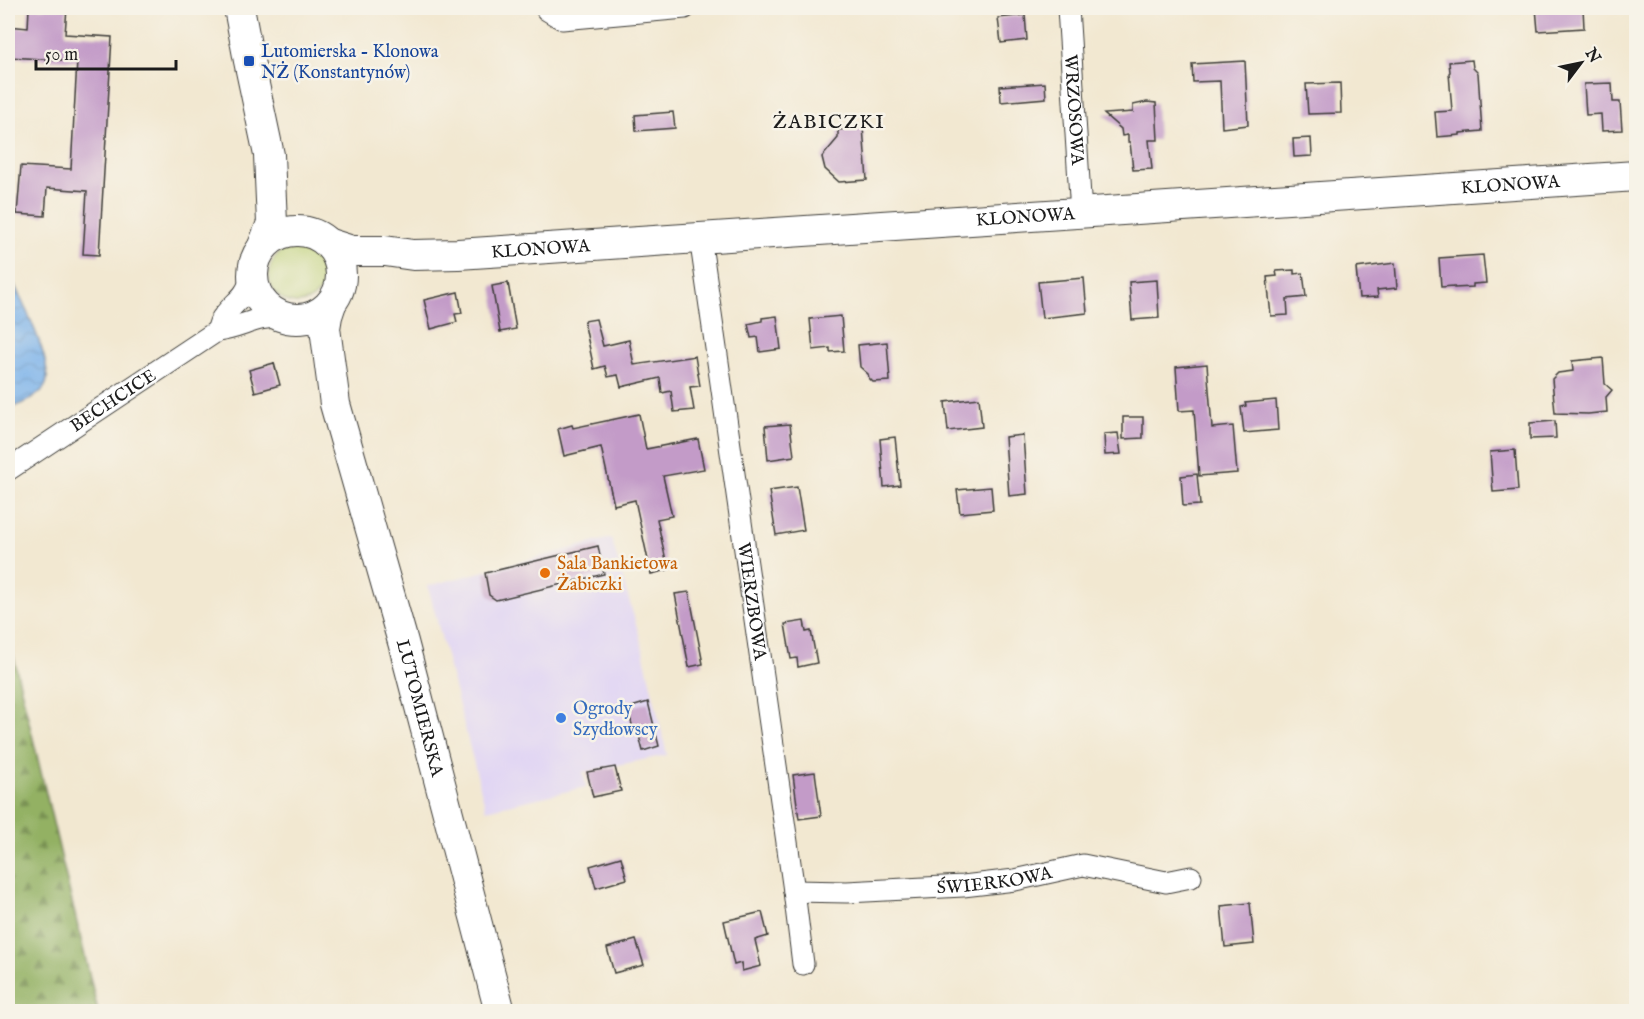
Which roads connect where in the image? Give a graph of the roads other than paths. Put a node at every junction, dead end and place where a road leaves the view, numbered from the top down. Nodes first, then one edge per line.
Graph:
1 (240, 8) edge
2 (547, 8) edge
3 (685, 8) edge
4 (1068, 8) edge
5 (269, 155) junction
6 (1636, 176) edge
7 (1081, 213) junction
8 (700, 237) junction
9 (321, 238) junction
10 (263, 246) junction
11 (413, 255) junction
12 (252, 276) junction
13 (334, 299) junction
14 (282, 317) junction
15 (217, 331) junction
16 (335, 404) junction
17 (8, 470) edge
18 (1191, 877) dead end
19 (794, 891) junction
20 (803, 964) dead end
21 (500, 1011) edge

1 - 5 main road
2 - 3 street
4 - 7 street, WRZOSOWA
5 - 9 main road
5 - 10 main road
6 - 7 main road, KLONOWA
7 - 8 main road, KLONOWA
8 - 11 main road, KLONOWA
8 - 19 street, WIERZBOWA
9 - 10 main road
9 - 11 main road, KLONOWA
9 - 13 main road
10 - 12 main road
11 - 13 main road, KLONOWA
12 - 14 main road
12 - 15 street, BECHCICE
13 - 14 main road
13 - 16 main road, LUTOMIERSKA
14 - 15 street, BECHCICE
14 - 16 main road, LUTOMIERSKA
15 - 17 street, BECHCICE
16 - 21 main road, LUTOMIERSKA
18 - 19 street, ŚWIERKOWA
19 - 20 street, WIERZBOWA

